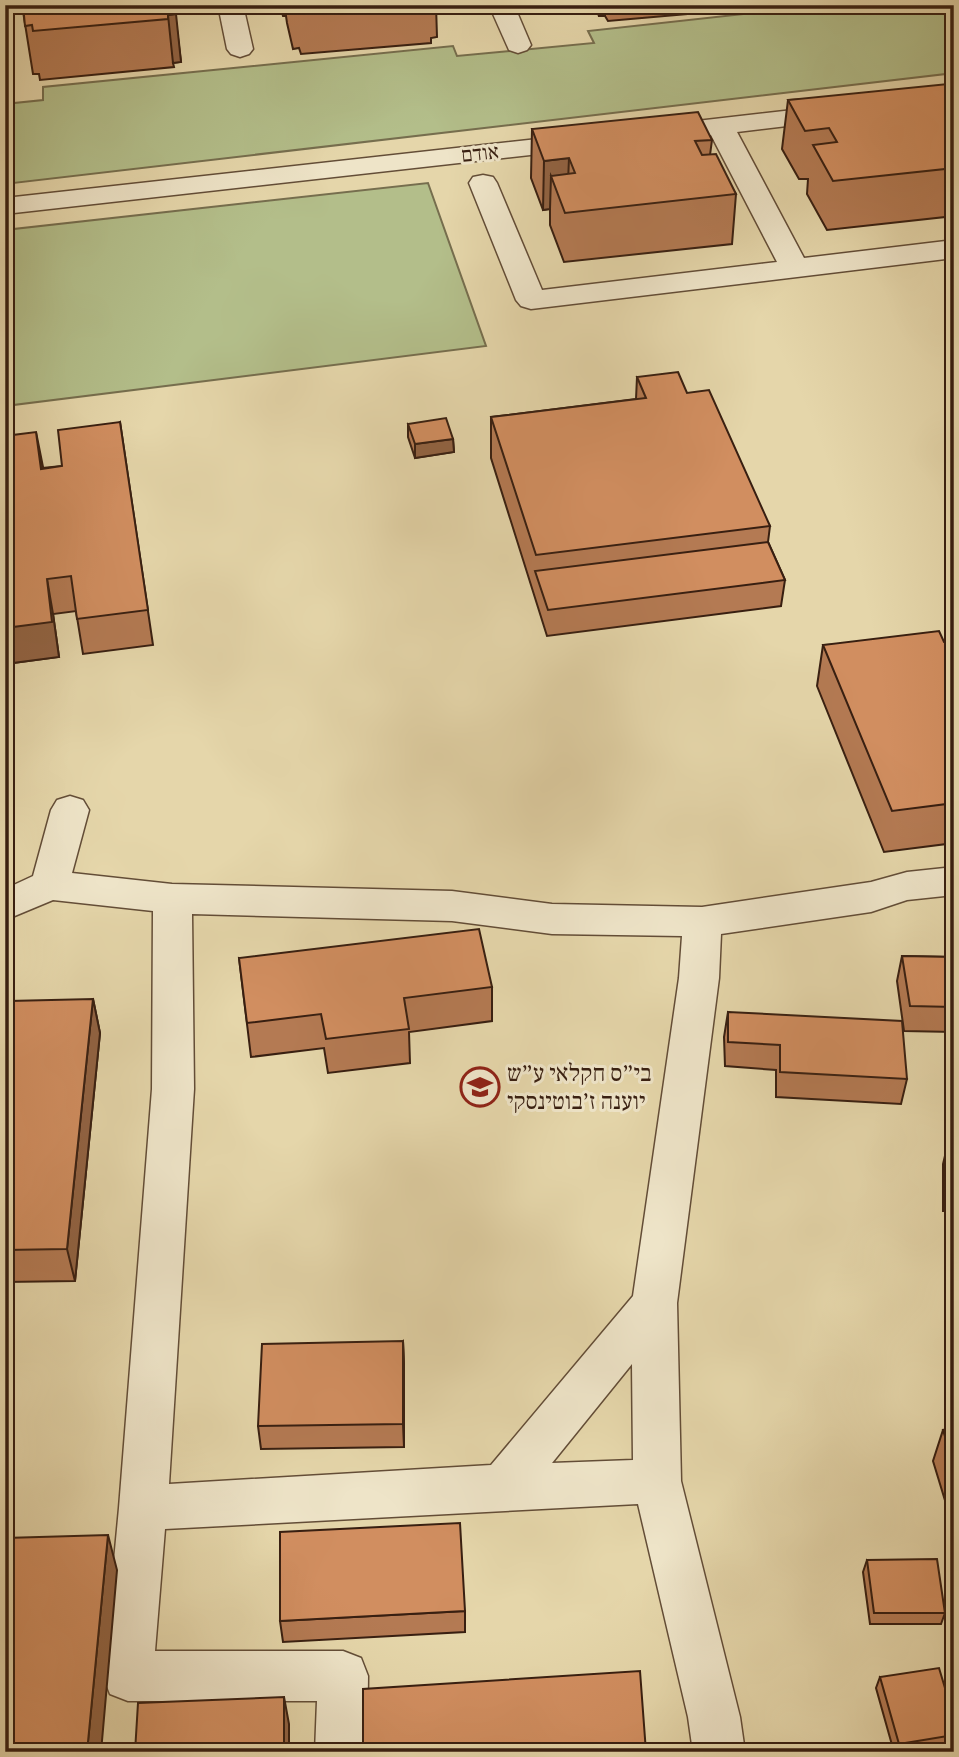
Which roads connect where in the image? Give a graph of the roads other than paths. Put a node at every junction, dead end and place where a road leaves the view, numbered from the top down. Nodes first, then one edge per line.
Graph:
1 (230, 5) edge
2 (501, 5) edge
3 (518, 45) dead end
4 (240, 49) dead end
5 (858, 111) edge
6 (720, 126) junction
7 (483, 183) dead end
8 (5, 206) edge
9 (954, 249) edge
10 (795, 268) junction
11 (69, 810) dead end
12 (954, 881) edge
13 (50, 885) junction
14 (172, 899) junction
15 (5, 905) edge
16 (702, 922) junction
17 (654, 1303) junction
18 (657, 1481) junction
19 (503, 1487) junction
20 (143, 1508) junction
21 (341, 1752) edge
22 (719, 1752) edge

1 - 4 street
2 - 3 street
5 - 6 street, אודם
6 - 8 street, אודם
6 - 10 street
7 - 10 street
9 - 10 street
11 - 13 street
12 - 16 street
13 - 14 street
13 - 15 street
14 - 16 street
14 - 20 street
16 - 17 street
17 - 18 street
17 - 19 street
18 - 19 street
18 - 22 street
19 - 20 street
20 - 21 street

